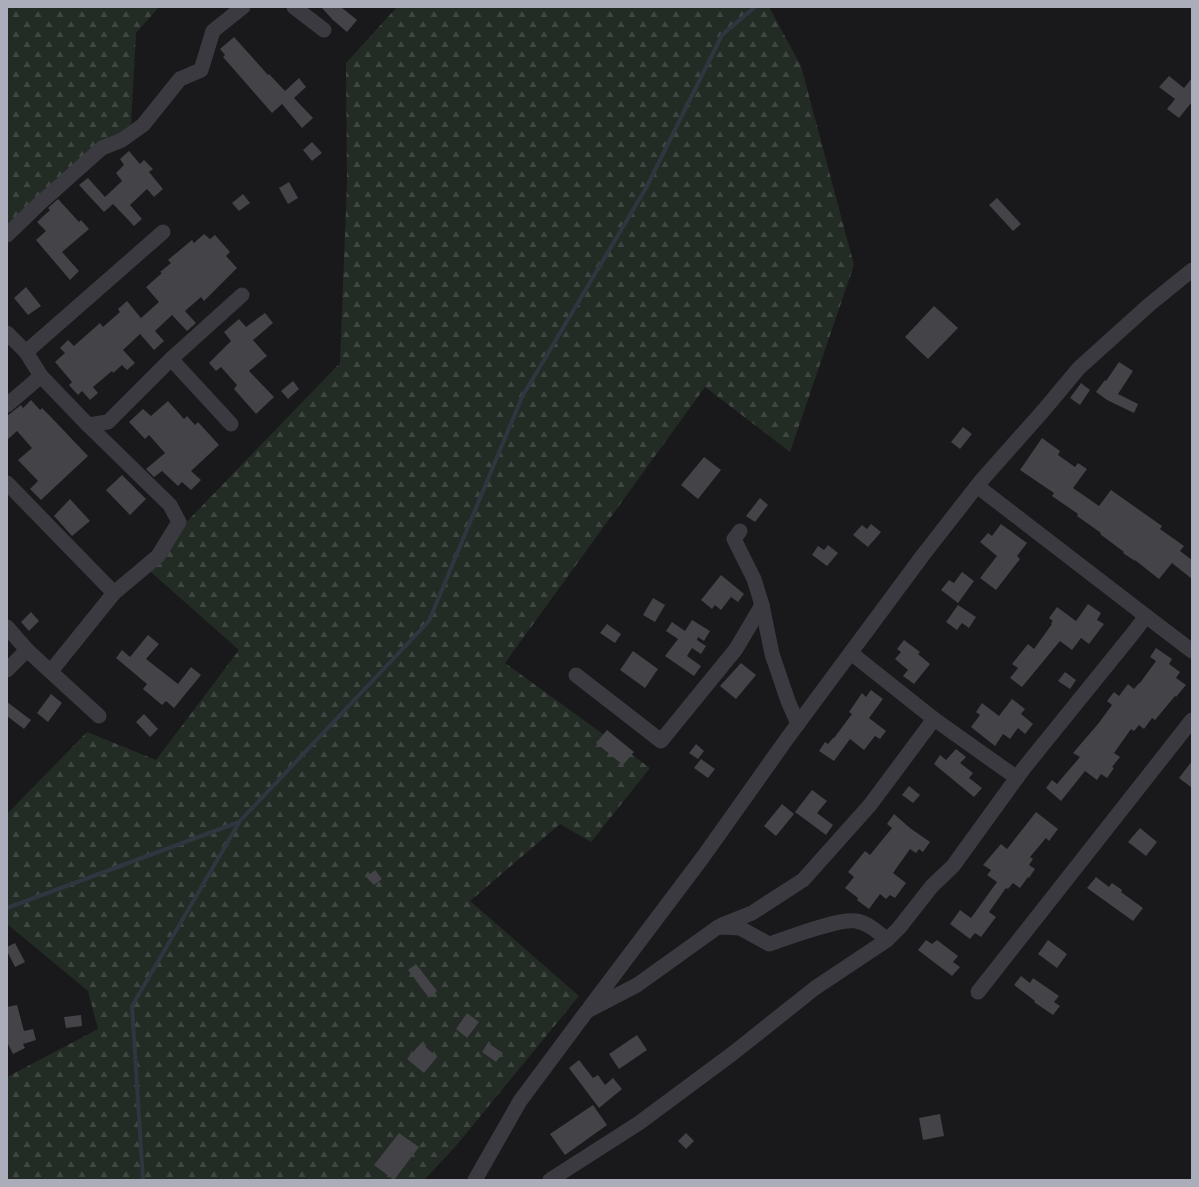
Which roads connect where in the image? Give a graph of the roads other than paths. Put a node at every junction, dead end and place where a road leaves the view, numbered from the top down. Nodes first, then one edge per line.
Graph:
1 (243, 7) edge
2 (294, 7) edge
3 (324, 30) dead end
4 (163, 232) dead end
5 (7, 235) edge
6 (1192, 270) edge
7 (242, 295) dead end
8 (7, 333) edge
9 (26, 352) junction
10 (171, 358) junction
11 (41, 376) junction
12 (7, 405) edge
13 (231, 424) dead end
14 (88, 425) junction
15 (7, 483) edge
16 (977, 486) junction
17 (740, 531) dead end
18 (114, 593) junction
19 (762, 606) junction
20 (1146, 616) junction
21 (7, 627) edge
22 (27, 650) junction
23 (1192, 651) edge
24 (850, 653) junction
25 (7, 670) edge
26 (51, 671) junction
27 (576, 675) dead end
28 (99, 716) dead end
29 (934, 719) junction
30 (1192, 720) edge
31 (798, 724) junction
32 (1017, 778) junction
33 (718, 927) junction
34 (887, 940) junction
35 (978, 992) dead end
36 (587, 1011) junction
37 (475, 1180) edge
38 (550, 1180) edge

1 - 5 street
2 - 3 street
4 - 9 street
6 - 16 street
7 - 10 street
8 - 9 street
9 - 11 street
10 - 13 street
10 - 14 street
11 - 12 street
11 - 14 street
14 - 18 street
15 - 18 street
16 - 20 street
16 - 24 street
17 - 19 street
18 - 26 street
19 - 27 street
19 - 31 street
20 - 23 street
20 - 32 street
21 - 22 street
22 - 25 street
22 - 26 street
24 - 29 street
24 - 31 street
26 - 28 street
29 - 32 street
29 - 33 street
30 - 35 street
31 - 36 street
32 - 34 street
33 - 34 street
33 - 36 street
34 - 38 street
36 - 37 street

